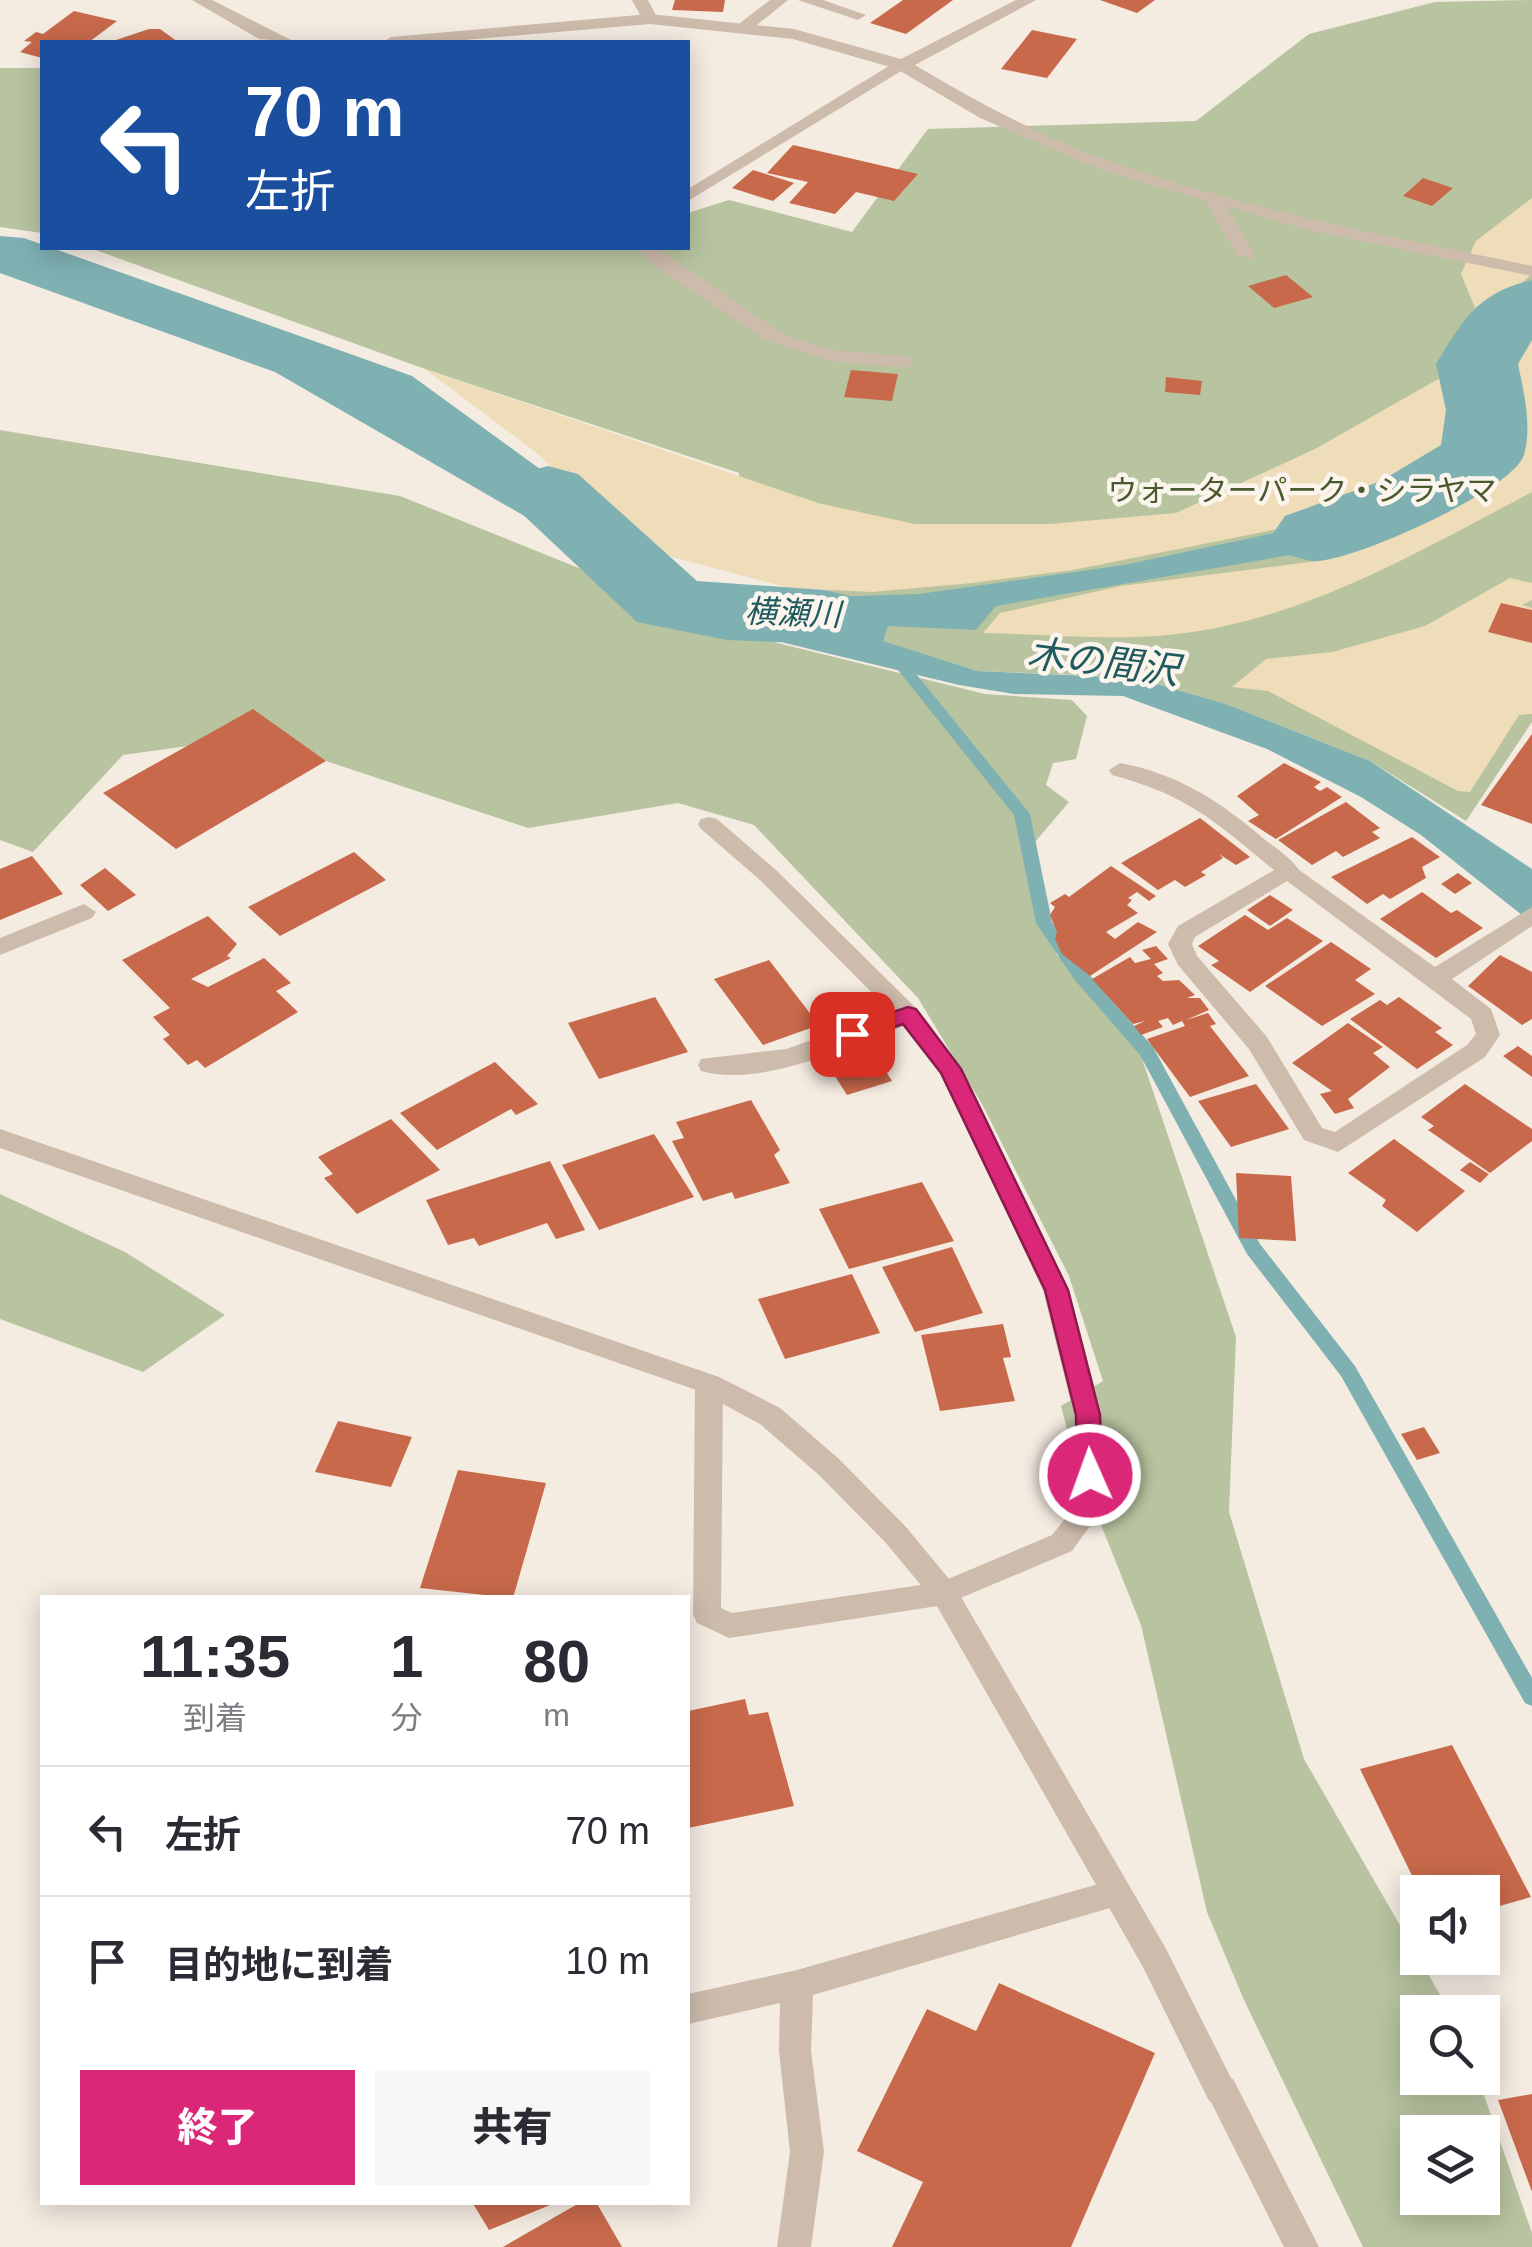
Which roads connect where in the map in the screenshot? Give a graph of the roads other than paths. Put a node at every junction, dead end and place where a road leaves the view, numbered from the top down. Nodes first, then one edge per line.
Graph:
1 (200, 0) edge
2 (640, 0) edge
3 (780, 0) edge
4 (806, 0) edge
5 (1028, 0) edge
6 (858, 15) dead end
7 (650, 19) junction
8 (746, 26) junction
9 (280, 40) edge
10 (414, 40) edge
11 (902, 65) junction
12 (696, 183) edge
13 (1212, 197) junction
14 (649, 250) edge
15 (1246, 255) dead end
16 (1532, 271) edge
17 (906, 362) dead end
18 (1120, 770) dead end
19 (709, 824) dead end
20 (1288, 870) junction
21 (84, 912) dead end
22 (1521, 922) edge
23 (0, 947) edge
24 (1434, 978) junction
25 (908, 1015) junction
26 (710, 1064) dead end
27 (0, 1138) edge
28 (710, 1384) junction
29 (944, 1594) junction
30 (1116, 1894) junction
31 (797, 1984) junction
32 (690, 2009) edge
33 (794, 2247) edge
34 (1302, 2247) edge

1 - 9 street
2 - 7 street
3 - 8 street
4 - 6 street
5 - 11 street
7 - 8 street
7 - 10 street
8 - 11 street
11 - 12 street
11 - 13 street
13 - 15 street
13 - 16 street
14 - 17 street
18 - 20 street
19 - 25 street
20 - 24 street
20 - 24 street
21 - 23 street
22 - 24 street
25 - 26 street
25 - 29 street
27 - 28 street
28 - 29 street
28 - 29 street
29 - 30 street
30 - 31 street
30 - 34 street
31 - 32 street
31 - 33 street

